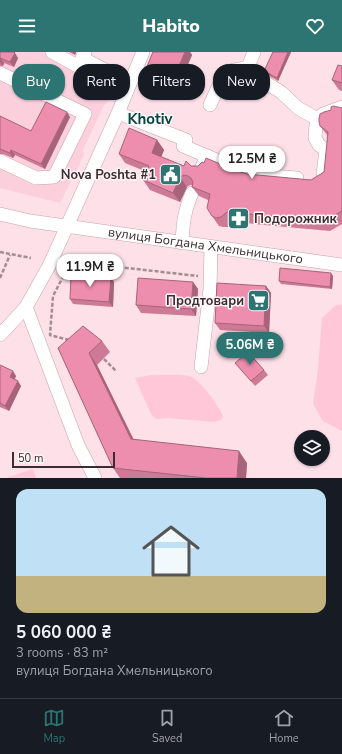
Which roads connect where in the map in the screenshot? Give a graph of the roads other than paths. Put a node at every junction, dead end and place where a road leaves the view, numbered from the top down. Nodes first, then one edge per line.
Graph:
1 (52, 52) edge
2 (85, 52) edge
3 (143, 52) edge
4 (254, 52) edge
5 (77, 64) edge
6 (91, 64) edge
7 (249, 64) edge
8 (0, 73) edge
9 (130, 83) edge
10 (270, 85) edge
11 (213, 98) edge
12 (123, 100) edge
13 (210, 105) dead end
14 (342, 107) edge
15 (118, 113) junction
16 (319, 120) junction
17 (207, 156) junction
18 (0, 161) edge
19 (202, 169) edge
20 (192, 193) edge
21 (0, 214) edge
22 (68, 227) junction
23 (182, 243) junction
24 (211, 247) junction
25 (342, 265) edge
26 (26, 307) junction
27 (0, 334) edge
28 (201, 367) dead end
29 (95, 478) edge

1 - 5 street
2 - 6 street
3 - 9 street
4 - 7 street
8 - 18 street
10 - 16 street
11 - 13 street
12 - 15 street
14 - 16 street
15 - 17 street
15 - 22 street
16 - 17 street
17 - 19 street
20 - 23 street
21 - 22 street, вулиця Богдана Хмельницького
22 - 23 street, вулиця Богдана Хмельницького
22 - 26 street
23 - 24 street, вулиця Богдана Хмельницького
24 - 25 street, вулиця Богдана Хмельницького
24 - 28 street
26 - 27 street
26 - 29 street

